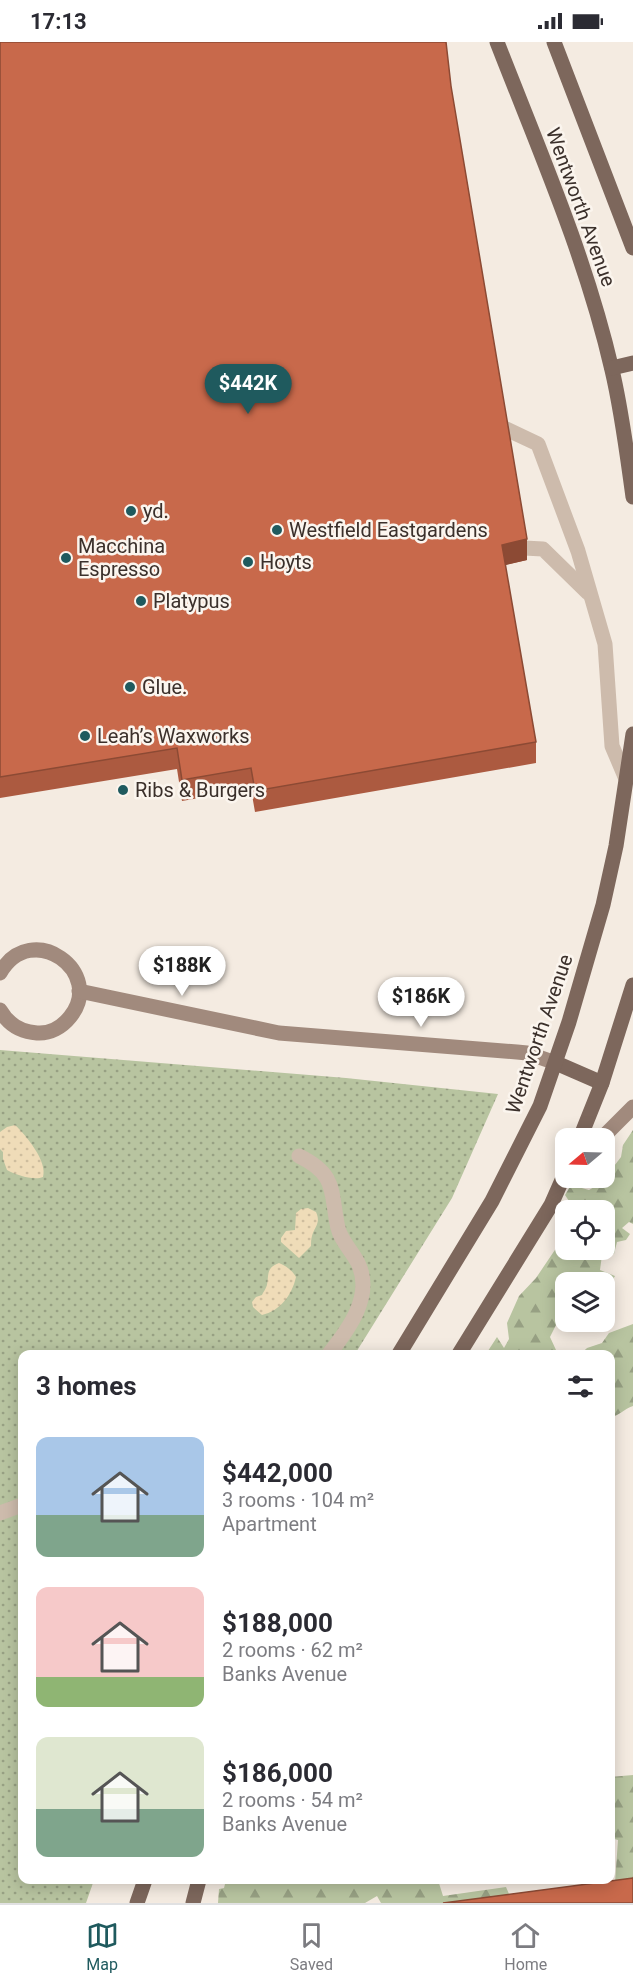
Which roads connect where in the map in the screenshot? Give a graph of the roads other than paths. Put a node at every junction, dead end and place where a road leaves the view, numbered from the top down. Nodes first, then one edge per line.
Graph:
1 (497, 42) edge
2 (554, 42) edge
3 (633, 248) edge
4 (633, 363) edge
5 (612, 368) junction
6 (479, 432) edge
7 (633, 497) edge
8 (524, 548) edge
9 (590, 595) junction
10 (633, 734) edge
11 (626, 779) junction
12 (0, 973) edge
13 (633, 985) edge
14 (79, 991) junction
15 (0, 1010) edge
16 (556, 1063) junction
17 (602, 1083) junction
18 (633, 1107) edge
19 (584, 1128) edge
20 (612, 1128) edge
21 (299, 1156) dead end
22 (558, 1188) edge
23 (564, 1188) edge
24 (551, 1205) junction
25 (332, 1350) edge
26 (401, 1350) edge
27 (461, 1350) edge
28 (18, 1506) edge
29 (0, 1513) edge
30 (144, 1884) edge
31 (198, 1884) edge
32 (137, 1903) edge
33 (193, 1903) edge

1 - 5 main road, Wentworth Avenue
2 - 3 main road, Wentworth Avenue
4 - 5 main road
5 - 7 main road, Wentworth Avenue
6 - 9 lane
8 - 9 lane
9 - 11 lane
10 - 11 main road, Wentworth Avenue
11 - 16 main road, Wentworth Avenue
12 - 14 street
13 - 17 main road
14 - 15 street
14 - 16 street
16 - 17 main road
16 - 26 main road, Wentworth Avenue
17 - 19 main road
18 - 20 street
21 - 25 lane
22 - 24 main road
23 - 24 street
24 - 27 main road
28 - 29 lane
30 - 32 main road
31 - 33 main road

